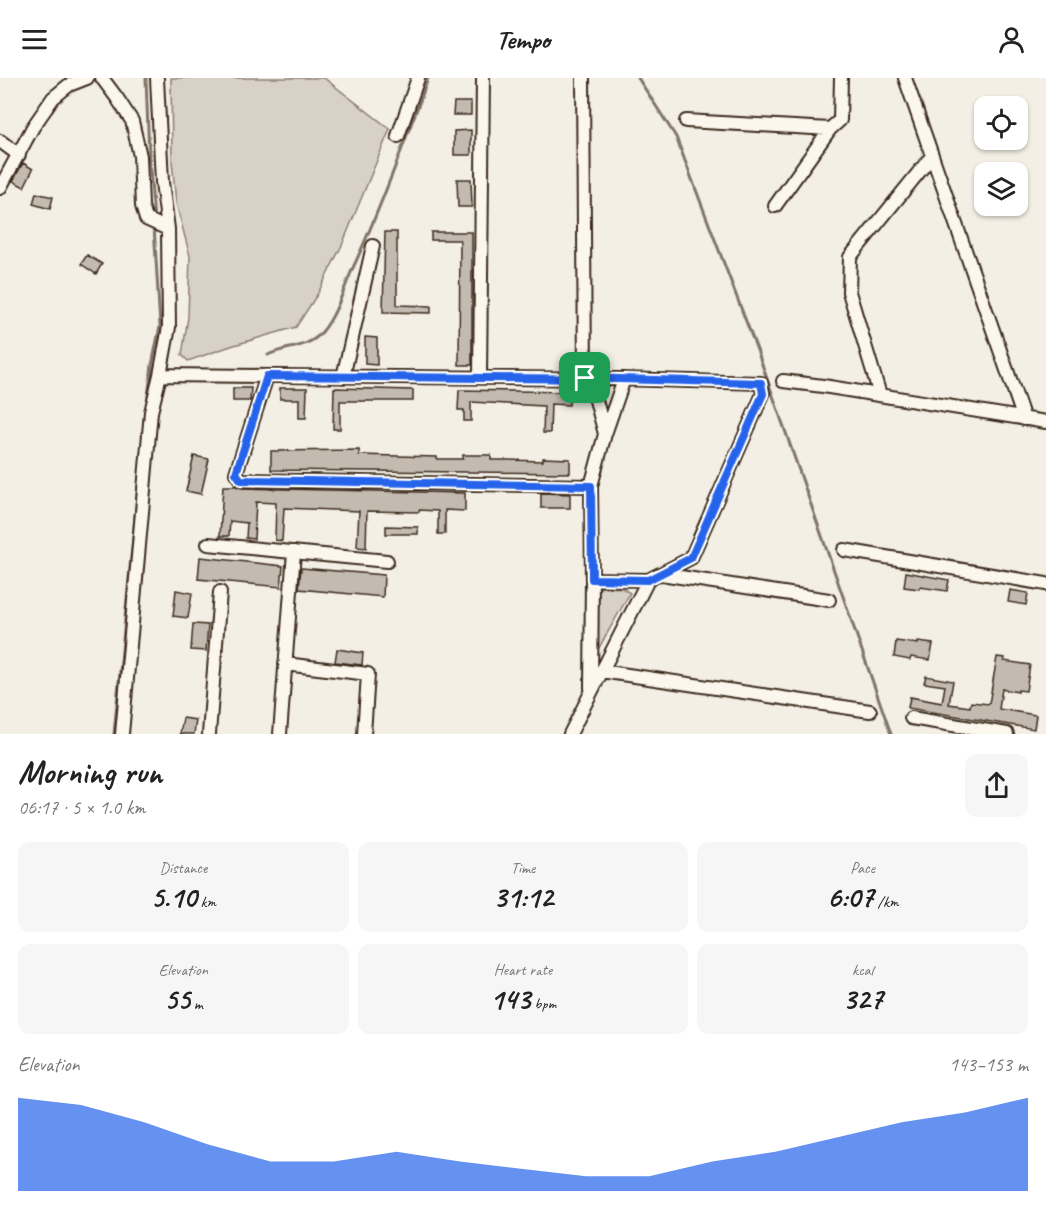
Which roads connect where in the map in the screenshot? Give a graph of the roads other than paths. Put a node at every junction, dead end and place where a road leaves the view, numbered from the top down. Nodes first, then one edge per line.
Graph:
1 (87, 78) edge
2 (102, 78) edge
3 (157, 78) edge
4 (418, 78) edge
5 (483, 78) edge
6 (583, 78) edge
7 (841, 78) edge
8 (905, 78) edge
9 (686, 121) dead end
10 (831, 129) junction
11 (398, 135) dead end
12 (0, 141) edge
13 (19, 155) junction
14 (932, 156) junction
15 (0, 188) edge
16 (775, 206) dead end
17 (159, 225) junction
18 (373, 246) dead end
19 (160, 375) junction
20 (267, 376) junction
21 (343, 377) junction
22 (480, 377) junction
23 (588, 378) junction
24 (624, 379) junction
25 (783, 381) dead end
26 (880, 395) junction
27 (1024, 419) junction
28 (1046, 422) edge
29 (605, 434) junction
30 (591, 486) junction
31 (208, 544) dead end
32 (844, 550) dead end
33 (294, 552) junction
34 (387, 561) dead end
35 (661, 574) junction
36 (592, 579) junction
37 (648, 580) junction
38 (1046, 585) edge
39 (220, 592) dead end
40 (829, 600) dead end
41 (285, 664) junction
42 (601, 671) junction
43 (591, 693) junction
44 (870, 711) dead end
45 (911, 717) dead end
46 (122, 734) edge
47 (209, 734) edge
48 (280, 734) edge
49 (364, 734) edge
50 (570, 734) edge
51 (1007, 734) edge

1 - 13 street
2 - 17 street
3 - 17 street
4 - 11 street
5 - 22 street
6 - 23 street
7 - 10 street
8 - 14 street
9 - 10 street
10 - 16 street
12 - 13 street
13 - 15 street
14 - 26 street
14 - 27 street
17 - 19 street
18 - 21 street
19 - 20 street
19 - 46 street
20 - 21 street
20 - 30 street
21 - 22 street
22 - 23 street
23 - 24 street
23 - 29 street
24 - 29 street
24 - 35 street
25 - 26 street
26 - 27 street
27 - 28 street
29 - 30 street
30 - 36 street
31 - 33 street
32 - 38 street
33 - 34 street
33 - 41 street
35 - 37 street
35 - 40 street
36 - 37 street
36 - 43 street
37 - 42 street
39 - 47 street
41 - 48 street
41 - 49 street
42 - 43 street
42 - 44 street
43 - 50 street
45 - 51 street

